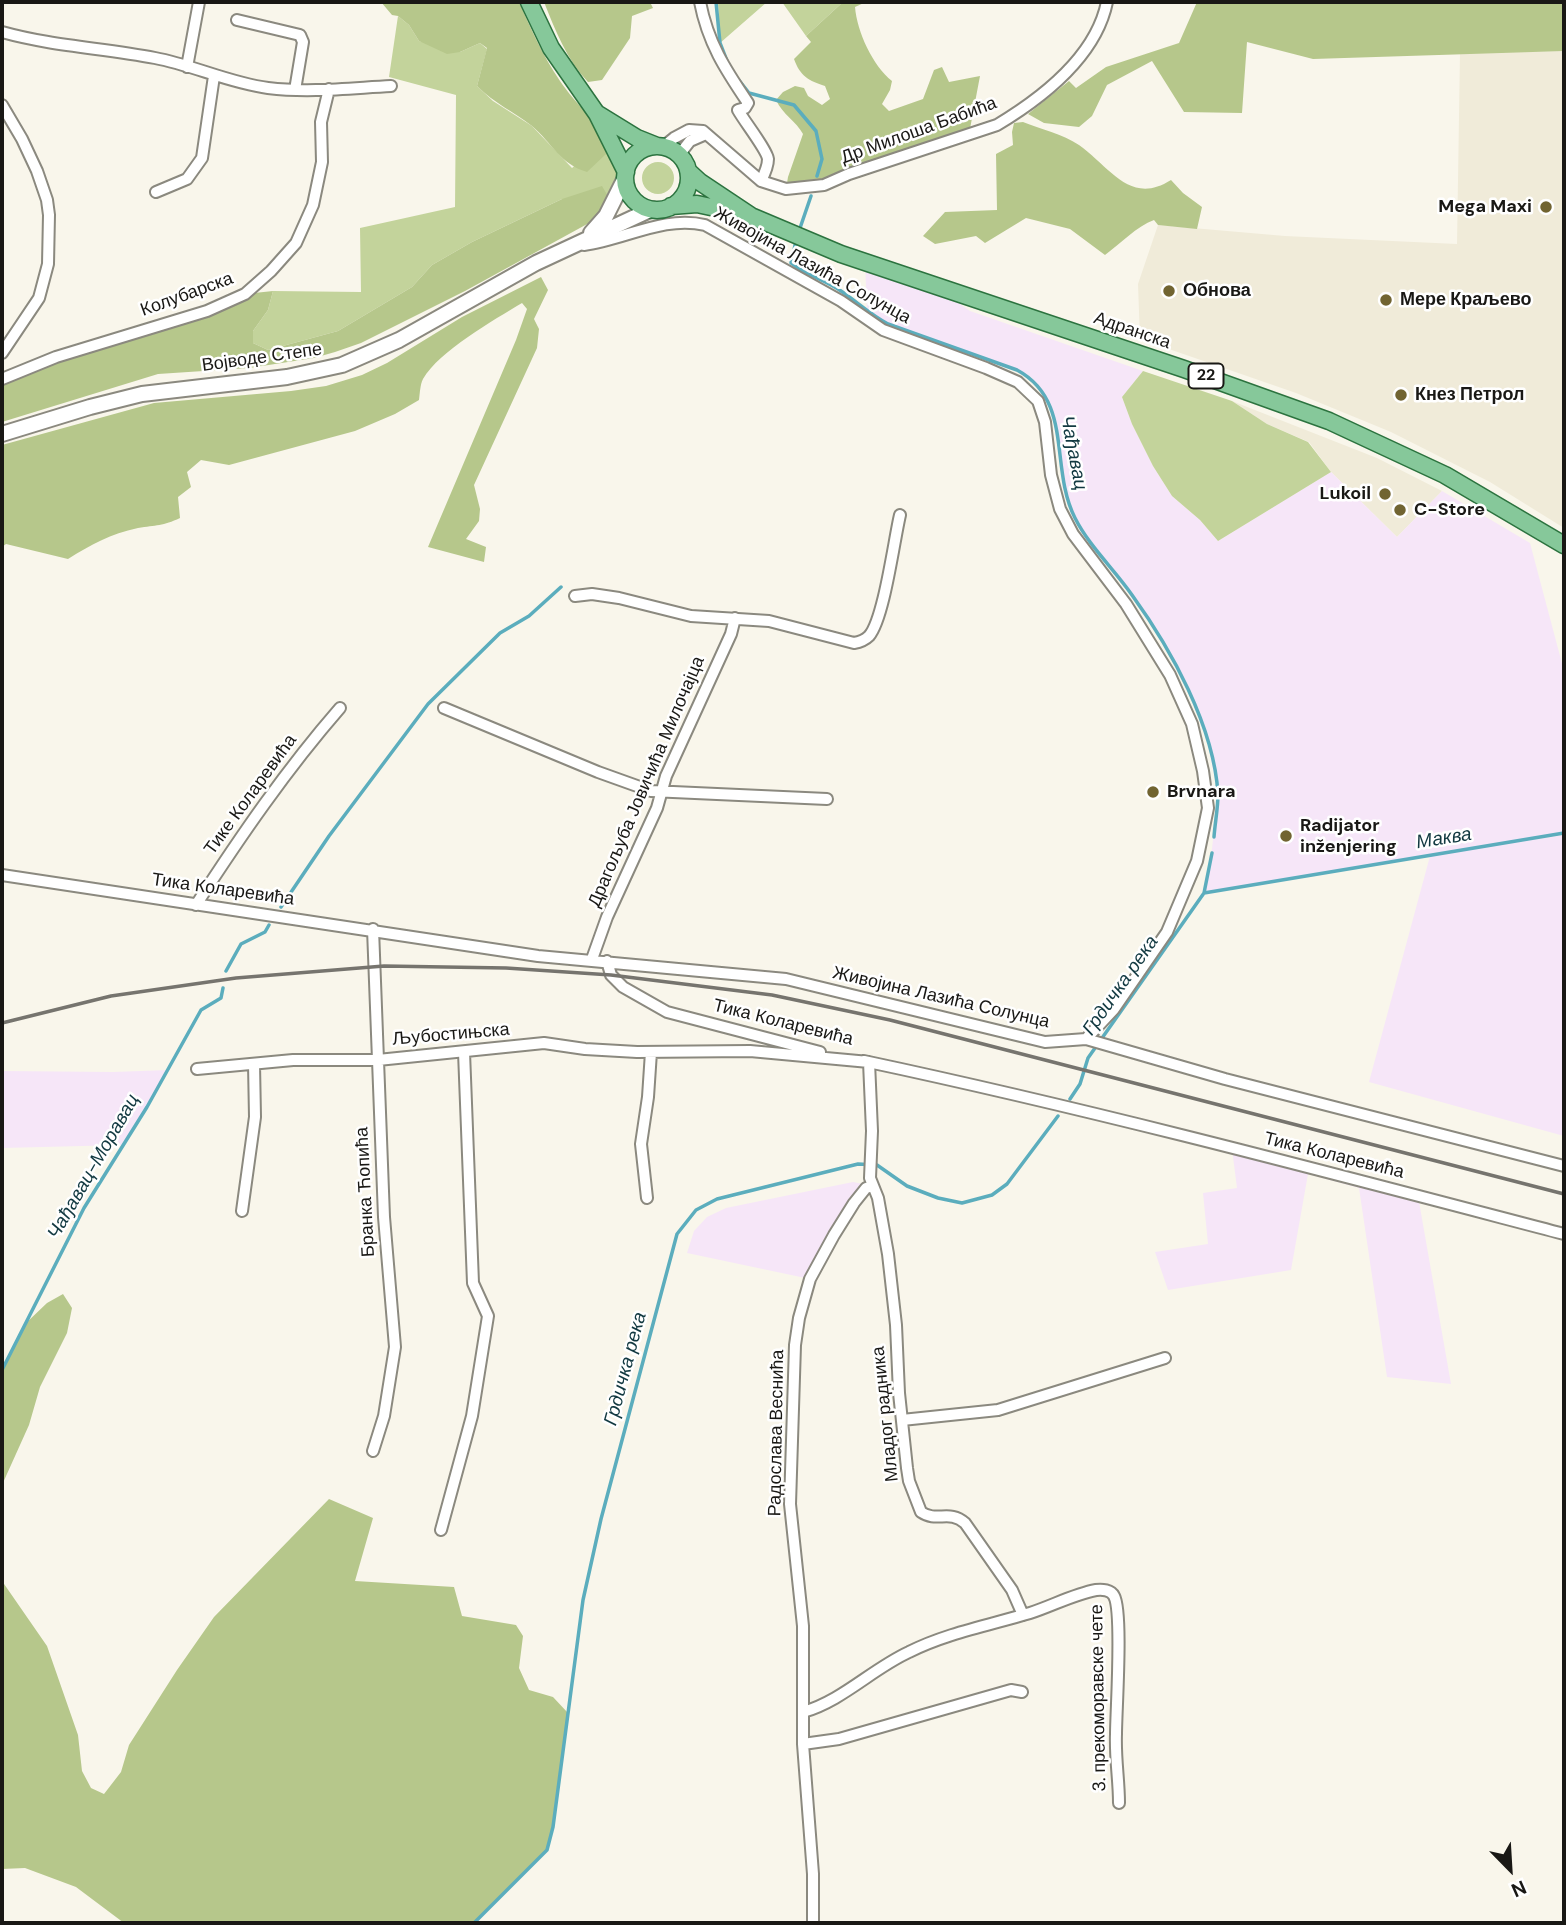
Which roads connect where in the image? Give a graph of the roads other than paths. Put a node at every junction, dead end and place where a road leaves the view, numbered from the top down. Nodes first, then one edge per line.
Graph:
1 (199, 2) edge
2 (528, 2) edge
3 (701, 2) edge
4 (1107, 2) edge
5 (237, 20) dead end
6 (2, 32) edge
7 (187, 67) junction
8 (214, 76) junction
9 (391, 86) dead end
10 (329, 89) junction
11 (295, 90) junction
12 (2, 104) edge
13 (597, 114) junction
14 (706, 134) junction
15 (660, 146) junction
16 (679, 155) junction
17 (688, 171) junction
18 (625, 175) junction
19 (761, 181) junction
20 (156, 192) dead end
21 (671, 206) junction
22 (652, 209) junction
23 (751, 216) junction
24 (587, 238) junction
25 (571, 246) junction
26 (2, 353) edge
27 (2, 379) edge
28 (2, 433) edge
29 (900, 515) dead end
30 (1564, 545) edge
31 (575, 596) dead end
32 (735, 618) junction
33 (340, 708) dead end
34 (444, 708) dead end
35 (661, 792) junction
36 (827, 799) dead end
37 (2, 875) edge
38 (196, 905) junction
39 (373, 929) junction
40 (592, 959) junction
41 (607, 961) junction
42 (1089, 1040) junction
43 (464, 1052) junction
44 (651, 1052) junction
45 (378, 1059) junction
46 (869, 1062) junction
47 (254, 1064) junction
48 (197, 1069) dead end
49 (1564, 1166) edge
50 (873, 1186) junction
51 (647, 1198) dead end
52 (242, 1211) dead end
53 (1564, 1234) edge
54 (1165, 1358) dead end
55 (902, 1420) junction
56 (373, 1451) dead end
57 (441, 1530) dead end
58 (1023, 1615) junction
59 (1022, 1692) dead end
60 (803, 1712) junction
61 (803, 1744) junction
62 (1119, 1803) dead end
63 (813, 1923) edge

1 - 7 street
2 - 13 main road
3 - 19 street
4 - 19 street, Др Милоша Бабића
5 - 11 street
6 - 7 street
7 - 8 street
8 - 11 street
8 - 20 street
9 - 10 street
10 - 11 street
10 - 27 street, Колубарска
12 - 26 street
13 - 15 main road
13 - 18 main road
14 - 15 street
14 - 16 street
14 - 19 street, Др Милоша Бабића
15 - 16 main road
15 - 18 main road
16 - 17 main road, 22
17 - 21 main road
17 - 23 main road, Адранска / 22
18 - 22 main road
18 - 24 street, Војводе Степе
21 - 22 main road, 22
21 - 23 main road, Адранска / 22
22 - 24 street, Војводе Степе
23 - 30 main road, Адранска / 22
24 - 25 street, Војводе Степе
25 - 28 street, Војводе Степе
25 - 42 street, Живојина Лазића Солунца
29 - 32 street
31 - 32 street
32 - 35 street, Драгољуба Јовичића Милочајца
33 - 38 street, Тике Коларевића
34 - 35 street
35 - 36 street
35 - 40 street, Драгољуба Јовичића Милочајца
37 - 38 street, Тика Коларевића
38 - 39 street, Тика Коларевића
39 - 40 street, Тика Коларевића
39 - 45 street, Бранка Ћопића
40 - 41 street, Тика Коларевића
41 - 42 street, Живојина Лазића Солунца
41 - 46 street, Тика Коларевића
42 - 49 street
43 - 44 street, Љубостињска
43 - 45 street, Љубостињска
43 - 57 street
44 - 46 street, Љубостињска
44 - 51 street
45 - 47 street, Љубостињска
45 - 56 street, Бранка Ћопића
46 - 50 street, Младог радника
46 - 53 street, Тика Коларевића
47 - 48 street, Љубостињска
47 - 52 street
50 - 55 street, Младог радника
50 - 60 street, Радослава Веснића
54 - 55 street
55 - 58 street, Младог радника
58 - 60 street, 3. прекоморавске чете
58 - 62 street, 3. прекоморавске чете
59 - 61 street
60 - 61 street, Радослава Веснића
61 - 63 street, Радослава Веснића

